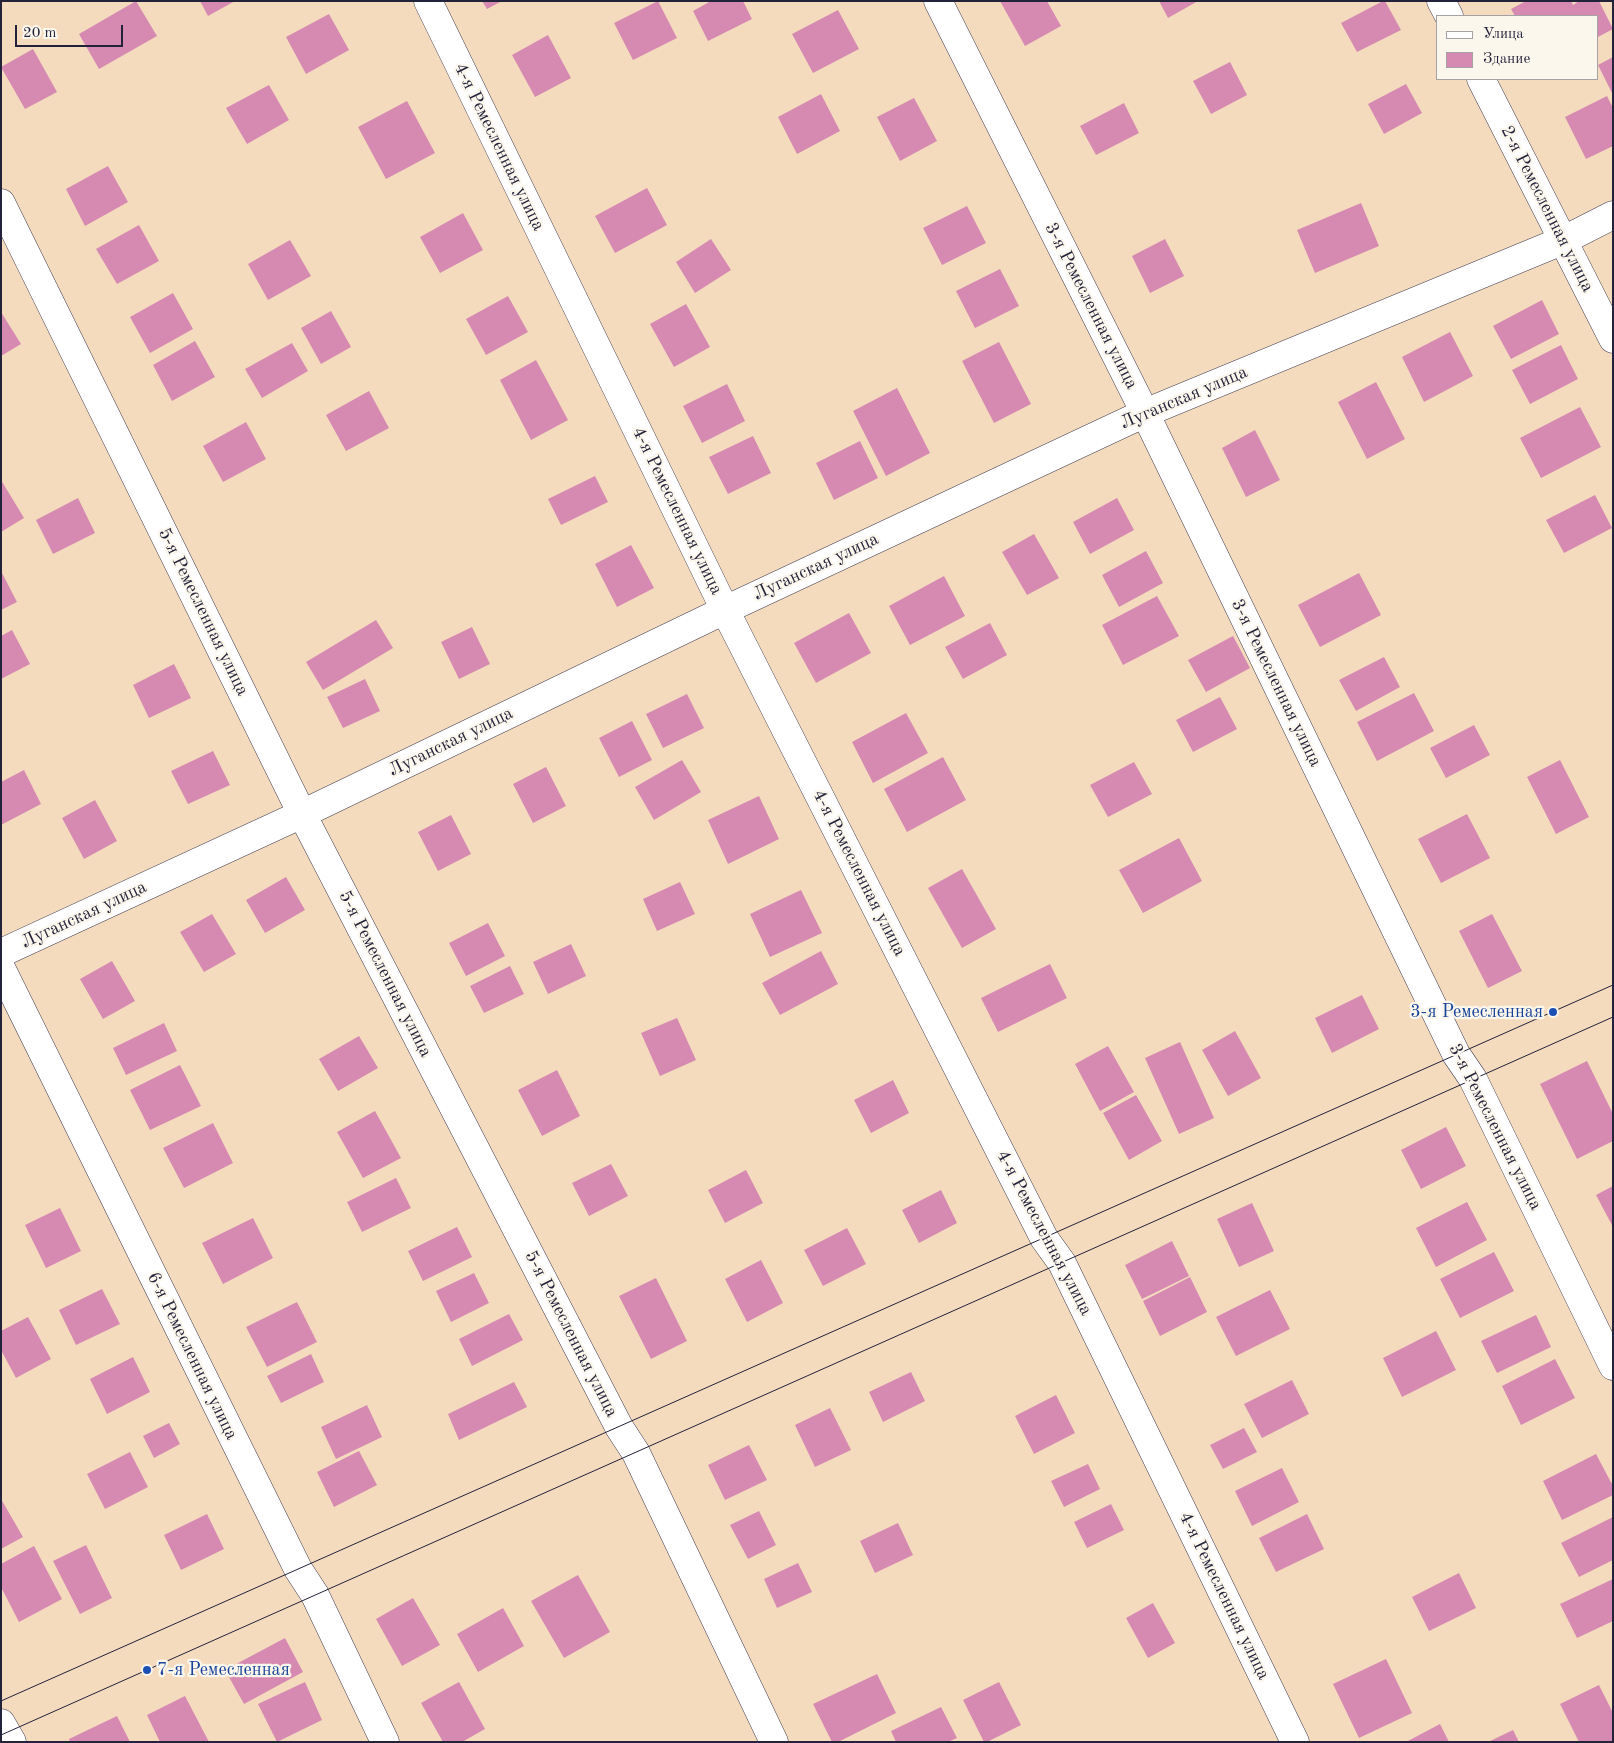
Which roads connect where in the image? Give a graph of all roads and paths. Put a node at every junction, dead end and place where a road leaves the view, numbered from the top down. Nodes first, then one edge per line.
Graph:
1 (428, 1) edge
2 (938, 1) edge
3 (1441, 1) edge
4 (1448, 15) edge
5 (1482, 80) edge
6 (1, 203) edge
7 (1613, 215) edge
8 (1564, 240) junction
9 (1613, 339) edge
10 (1145, 413) junction
11 (725, 610) junction
12 (302, 814) junction
13 (1, 953) edge
14 (1, 968) edge
15 (1613, 1366) edge
16 (1, 1723) edge
17 (12, 1742) edge
18 (385, 1742) edge
19 (774, 1742) edge
20 (1295, 1742) edge

1 - 11 street, 4-я Ремесленная улица
2 - 10 street, 3-я Ремесленная улица
3 - 4 street
5 - 8 street, 2-я Ремесленная улица
6 - 12 street, 5-я Ремесленная улица
7 - 8 street, Луганская улица
8 - 9 street, 2-я Ремесленная улица
8 - 10 street, Луганская улица
10 - 11 street, Луганская улица
10 - 15 street, 3-я Ремесленная улица
11 - 12 street, Луганская улица
11 - 20 street, 4-я Ремесленная улица
12 - 13 street, Луганская улица
12 - 19 street, 5-я Ремесленная улица
14 - 18 street, 6-я Ремесленная улица
16 - 17 street

